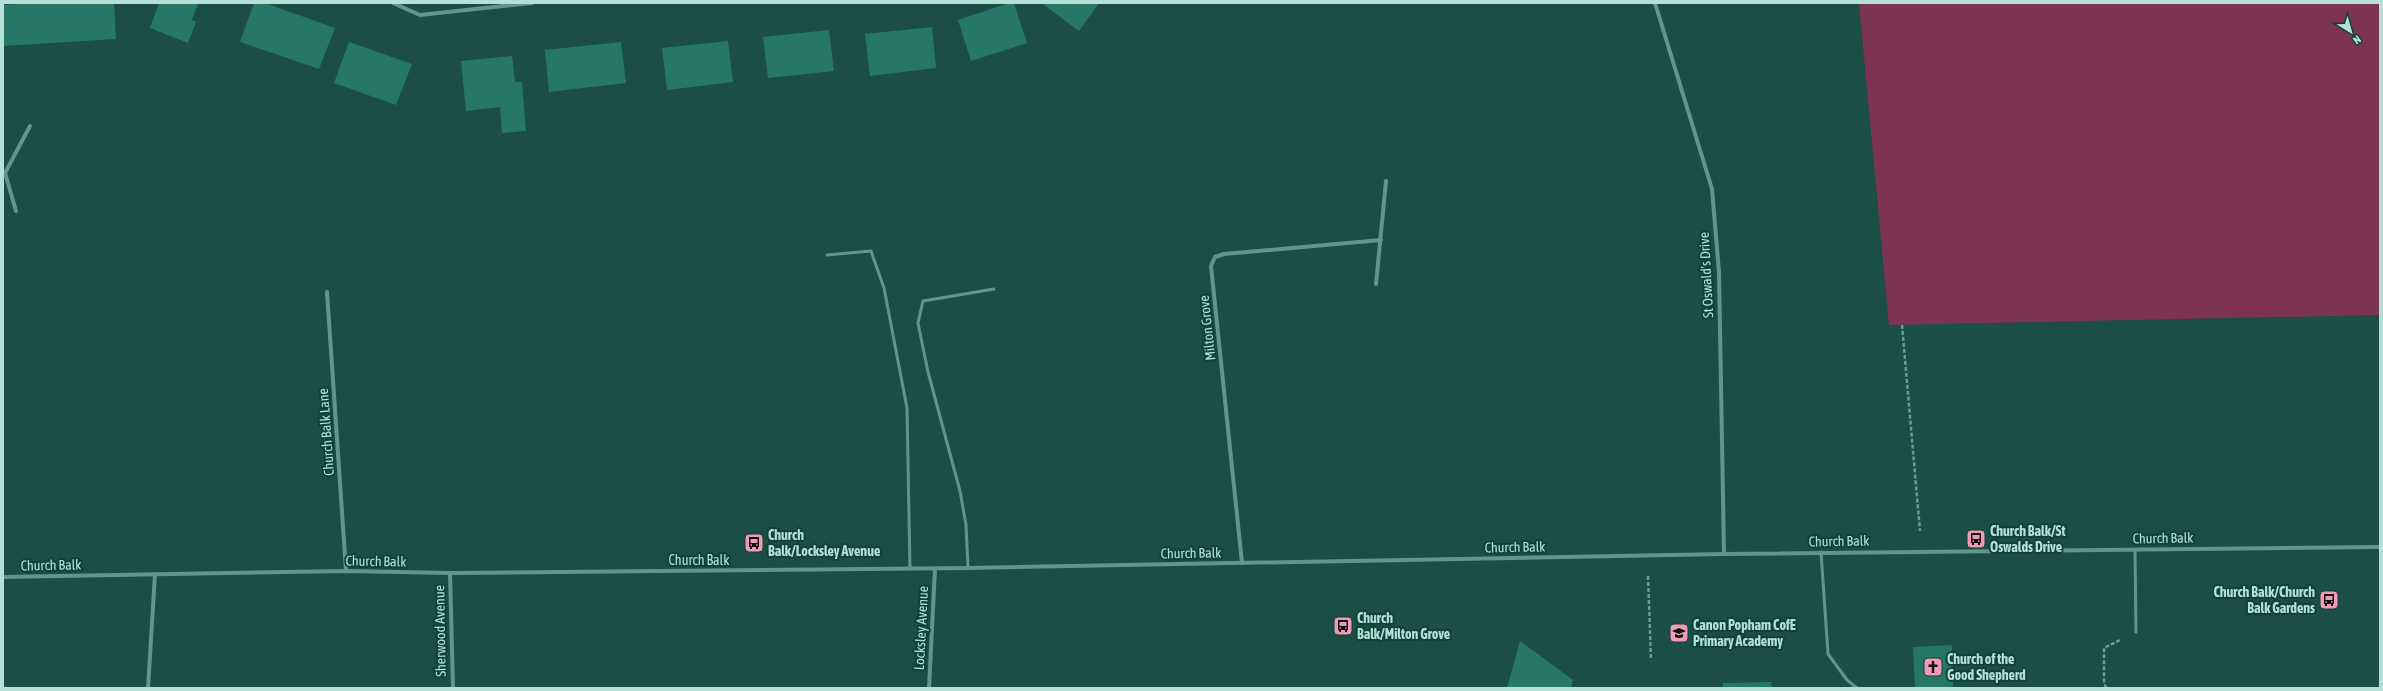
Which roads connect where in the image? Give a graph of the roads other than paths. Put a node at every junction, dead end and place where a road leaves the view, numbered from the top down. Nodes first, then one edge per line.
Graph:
1 (393, 3) edge
2 (532, 3) edge
3 (1655, 3) edge
4 (30, 126) dead end
5 (4, 173) edge
6 (1386, 181) dead end
7 (16, 211) dead end
8 (1381, 240) junction
9 (827, 255) dead end
10 (1376, 284) dead end
11 (994, 289) dead end
12 (327, 292) dead end
13 (2380, 547) edge
14 (2135, 550) junction
15 (1821, 552) junction
16 (1724, 554) junction
17 (1242, 563) junction
18 (935, 568) junction
19 (968, 568) junction
20 (910, 569) junction
21 (346, 571) junction
22 (450, 573) junction
23 (155, 574) junction
24 (3, 577) edge
25 (2136, 632) road end
26 (148, 688) edge
27 (453, 688) edge
28 (929, 688) edge
29 (1857, 688) edge

1 - 2 street
3 - 16 street, St Oswald's Drive
4 - 5 street
5 - 7 street
6 - 8 street
8 - 10 street
8 - 17 street, Milton Grove
9 - 20 lane
11 - 19 lane
12 - 21 street, Church Balk Lane
13 - 14 street, Church Balk
14 - 15 street, Church Balk
14 - 25 lane
15 - 16 street, Church Balk
15 - 29 lane
16 - 17 street, Church Balk
17 - 19 street, Church Balk
18 - 19 street, Church Balk
18 - 20 street, Church Balk
18 - 28 street, Locksley Avenue
20 - 22 street, Church Balk
21 - 22 street, Church Balk
21 - 23 street, Church Balk
22 - 27 street, Sherwood Avenue
23 - 24 street, Church Balk
23 - 26 street

